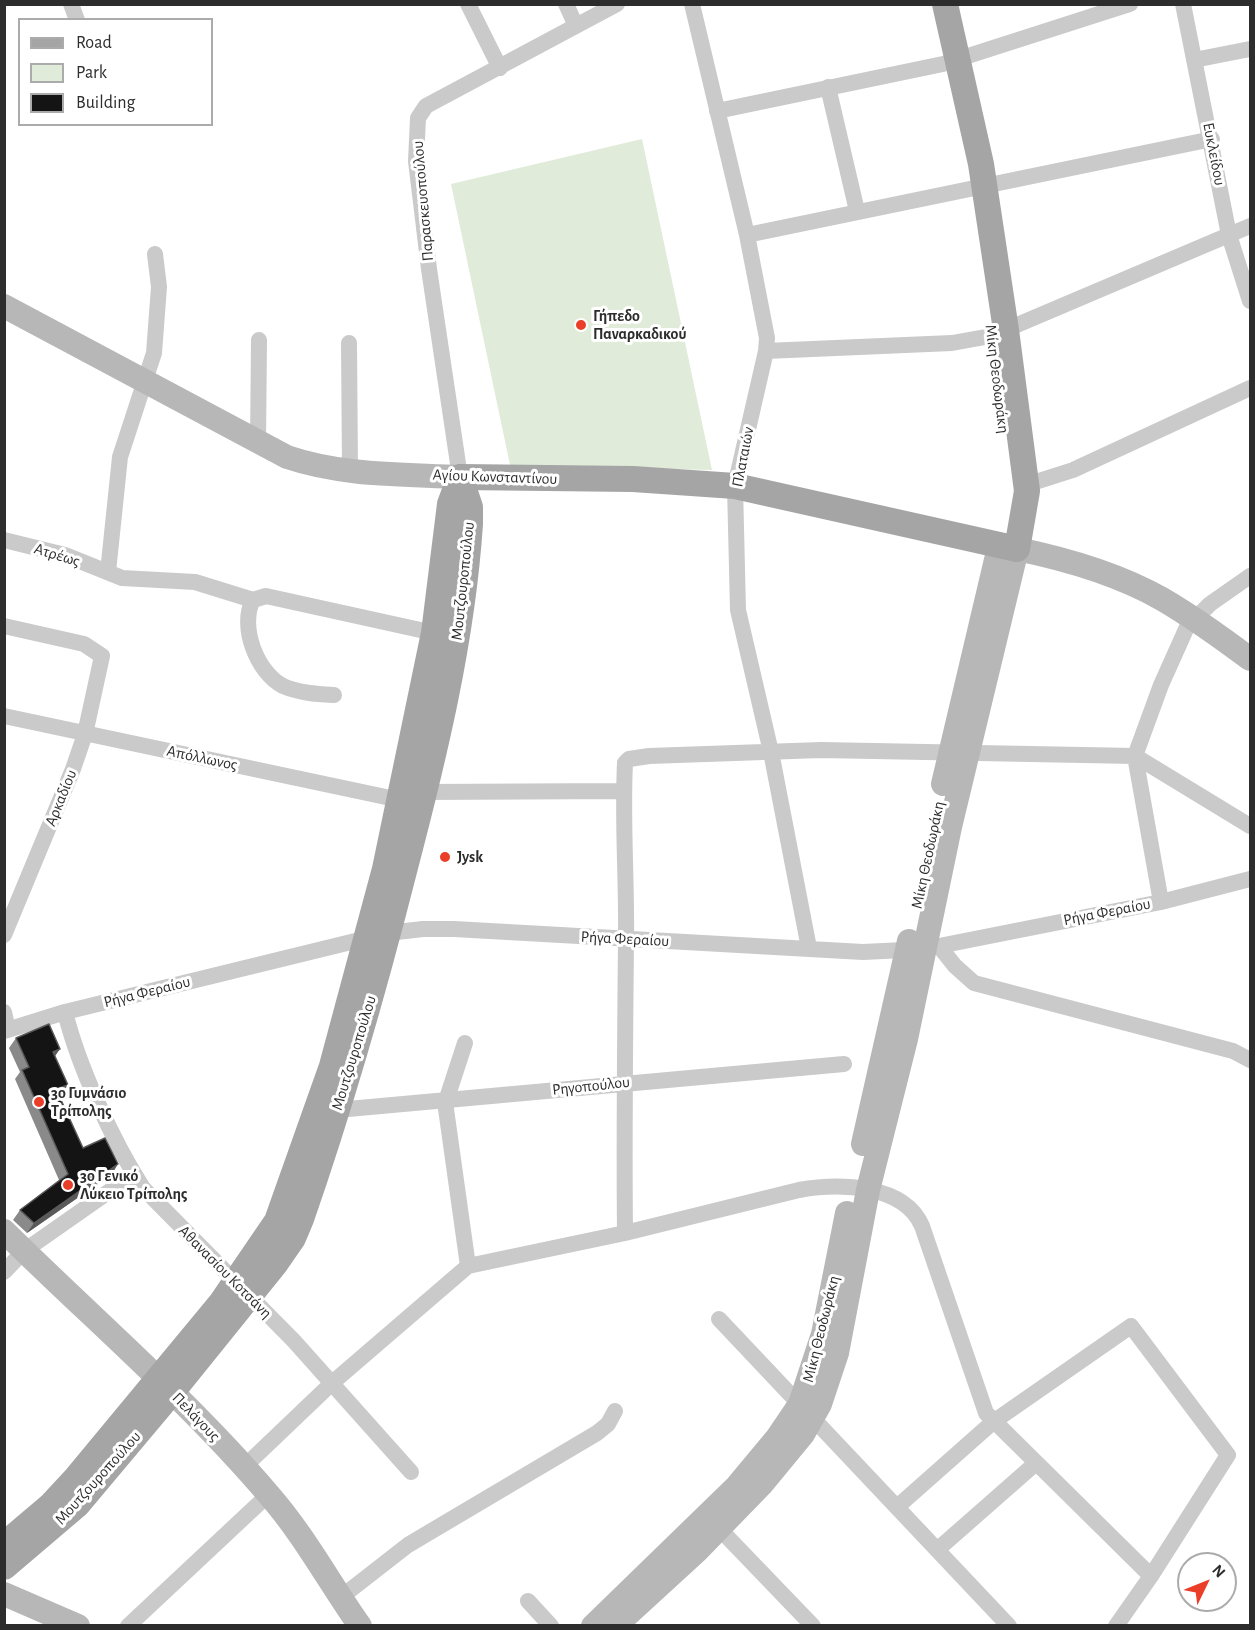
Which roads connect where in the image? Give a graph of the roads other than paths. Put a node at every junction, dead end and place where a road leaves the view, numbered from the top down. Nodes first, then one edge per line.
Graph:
1 (468, 4) edge
2 (566, 4) edge
3 (617, 4) edge
4 (692, 4) edge
5 (928, 4) edge
6 (945, 4) edge
7 (1130, 4) edge
8 (1184, 4) edge
9 (576, 26) junction
10 (1251, 49) edge
11 (1194, 60) junction
12 (951, 62) junction
13 (500, 68) junction
14 (828, 87) junction
15 (717, 111) junction
16 (1212, 139) junction
17 (979, 186) junction
18 (857, 211) junction
19 (1251, 226) edge
20 (747, 235) junction
21 (1229, 235) junction
22 (155, 254) dead end
23 (1251, 301) edge
24 (4, 306) edge
25 (999, 333) junction
26 (259, 340) dead end
27 (349, 343) dead end
28 (766, 351) junction
29 (145, 381) junction
30 (1251, 388) edge
31 (258, 444) junction
32 (350, 471) junction
33 (460, 477) junction
34 (1026, 484) junction
35 (735, 486) junction
36 (4, 540) edge
37 (1008, 548) junction
38 (108, 572) junction
39 (1251, 576) edge
40 (254, 600) junction
41 (1193, 619) junction
42 (4, 626) edge
43 (435, 633) junction
44 (1251, 659) edge
45 (334, 695) dead end
46 (4, 716) edge
47 (85, 734) junction
48 (771, 752) junction
49 (959, 752) junction
50 (1135, 756) junction
51 (623, 791) junction
52 (424, 792) junction
53 (400, 800) junction
54 (1251, 826) edge
55 (1251, 879) edge
56 (1161, 902) junction
57 (4, 935) edge
58 (378, 936) junction
59 (626, 939) junction
60 (809, 948) junction
61 (924, 949) junction
62 (4, 1012) edge
63 (65, 1012) junction
64 (6, 1031) edge
65 (465, 1043) dead end
66 (1251, 1060) edge
67 (844, 1064) dead end
68 (623, 1083) junction
69 (446, 1101) junction
70 (337, 1110) junction
71 (134, 1174) junction
72 (860, 1189) junction
73 (4, 1231) edge
74 (625, 1233) junction
75 (24, 1251) junction
76 (468, 1266) junction
77 (4, 1272) edge
78 (243, 1289) junction
79 (719, 1319) dead end
80 (332, 1383) junction
81 (165, 1386) junction
82 (615, 1411) dead end
83 (807, 1412) junction
84 (993, 1422) junction
85 (1036, 1463) junction
86 (244, 1467) junction
87 (411, 1472) dead end
88 (269, 1494) junction
89 (897, 1507) junction
90 (713, 1522) junction
91 (4, 1545) edge
92 (937, 1550) junction
93 (4, 1567) edge
94 (1151, 1576) junction
95 (4, 1594) edge
96 (340, 1598) junction
97 (528, 1601) dead end
98 (78, 1626) edge
99 (128, 1626) edge
100 (360, 1626) edge
101 (551, 1626) edge
102 (593, 1626) edge
103 (615, 1626) edge
104 (813, 1626) edge
105 (1009, 1626) edge
106 (1116, 1626) edge

1 - 13 street
2 - 9 street
3 - 9 street, Παρασκευοπούλου
4 - 15 street, Πλαταιών
5 - 12 main road, Μίκη Θεοδωράκη
6 - 12 main road, Μίκη Θεοδωράκη
7 - 12 street
8 - 11 street, Ευκλείδου
9 - 13 street, Παρασκευοπούλου
10 - 11 street
11 - 16 street, Ευκλείδου
12 - 14 street
12 - 17 main road, Μίκη Θεοδωράκη
13 - 33 street, Παρασκευοπούλου
14 - 15 street
14 - 18 street
15 - 20 street, Πλαταιών
16 - 17 street
16 - 21 street, Ευκλείδου
17 - 18 street
17 - 25 main road, Μίκη Θεοδωράκη
18 - 20 street
19 - 21 street
20 - 28 street, Πλαταιών
21 - 23 street, Ευκλείδου
21 - 25 street
22 - 29 street
24 - 29 street, Αγίου Κωνσταντίνου
25 - 28 street
25 - 34 main road, Μίκη Θεοδωράκη
25 - 37 main road, Μίκη Θεοδωράκη
26 - 31 street
27 - 32 street
28 - 35 street, Πλαταιών
29 - 31 street, Αγίου Κωνσταντίνου
29 - 38 street
30 - 34 street
31 - 32 street, Αγίου Κωνσταντίνου
32 - 33 street, Αγίου Κωνσταντίνου
33 - 35 main road, Αγίου Κωνσταντίνου
33 - 43 main road, Μουτζουροπούλου
33 - 52 main road, Μουτζουροπούλου
34 - 37 main road, Μίκη Θεοδωράκη
35 - 37 main road, Αγίου Κωνσταντίνου
35 - 48 street, Πλαταιών
36 - 38 street, Ατρέως
37 - 41 street
37 - 49 street, Μίκη Θεοδωράκη
38 - 40 street, Ατρέως
39 - 41 street
40 - 43 street, Ατρέως
40 - 45 street
41 - 44 street
41 - 50 street
42 - 47 street, Αρκαδίου
43 - 53 main road, Μουτζουροπούλου
46 - 47 street, Απόλλωνος
47 - 53 street, Απόλλωνος
47 - 57 street, Αρκαδίου
48 - 49 street
48 - 51 street
48 - 60 street, Πλαταιών
49 - 50 street
49 - 61 street, Μίκη Θεοδωράκη
50 - 54 street
50 - 56 street
51 - 52 street
51 - 59 street
52 - 53 street
52 - 58 main road, Μουτζουροπούλου
53 - 58 main road, Μουτζουροπούλου
55 - 56 street, Ρήγα Φεραίου
56 - 61 street, Ρήγα Φεραίου
58 - 59 street, Ρήγα Φεραίου
58 - 63 street, Ρήγα Φεραίου
58 - 70 main road, Μουτζουροπούλου
58 - 78 main road, Μουτζουροπούλου
59 - 60 street, Ρήγα Φεραίου
59 - 68 street
60 - 61 street, Ρήγα Φεραίου
61 - 66 street
61 - 72 street, Μίκη Θεοδωράκη
62 - 64 street
63 - 64 street, Ρήγα Φεραίου
63 - 71 street, Αθανασίου Κοτσάνη
65 - 69 street
67 - 68 street, Ρηγοπούλου
68 - 69 street, Ρηγοπούλου
68 - 74 street
69 - 70 street, Ρηγοπούλου
69 - 76 street
70 - 78 main road, Μουτζουροπούλου
71 - 75 street
71 - 78 street, Αθανασίου Κοτσάνη
72 - 74 street
72 - 83 street, Μίκη Θεοδωράκη
72 - 84 street
73 - 75 street, Πελάγους
74 - 76 street
75 - 77 street
75 - 81 street, Πελάγους
76 - 80 street
78 - 80 street, Αθανασίου Κοτσάνη
78 - 81 main road, Μουτζουροπούλου
79 - 83 street
80 - 86 street
80 - 87 street, Αθανασίου Κοτσάνη
81 - 86 street, Πελάγους
81 - 91 main road, Μουτζουροπούλου
81 - 93 main road, Μουτζουροπούλου
82 - 96 street
83 - 89 street
83 - 90 street, Μίκη Θεοδωράκη
84 - 85 street
84 - 89 street
84 - 94 street
85 - 92 street
85 - 94 street
86 - 88 street, Πελάγους
88 - 96 street, Πελάγους
88 - 99 street
89 - 92 street
90 - 102 street, Μίκη Θεοδωράκη
90 - 103 street, Μίκη Θεοδωράκη
90 - 104 street
92 - 105 street
94 - 106 street
95 - 98 street
96 - 100 street, Πελάγους
97 - 101 street

